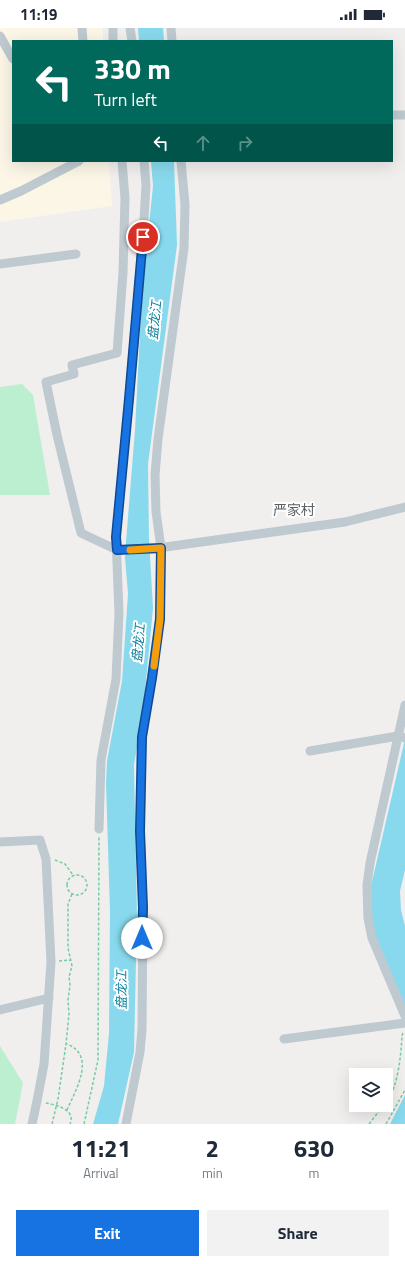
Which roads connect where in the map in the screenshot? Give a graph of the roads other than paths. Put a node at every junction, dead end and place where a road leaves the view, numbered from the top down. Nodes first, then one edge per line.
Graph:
1 (82, 28) edge
2 (113, 28) edge
3 (130, 28) edge
4 (171, 28) edge
5 (0, 36) edge
6 (83, 40) edge
7 (113, 40) edge
8 (132, 40) edge
9 (172, 40) edge
10 (12, 57) edge
11 (405, 114) edge
12 (393, 115) edge
13 (76, 162) edge
14 (122, 162) edge
15 (144, 162) edge
16 (181, 162) edge
17 (0, 200) edge
18 (76, 254) dead end
19 (0, 264) edge
20 (405, 507) edge
21 (161, 548) junction
22 (117, 550) junction
23 (405, 705) edge
24 (402, 737) edge
25 (310, 751) dead end
26 (99, 829) road end
27 (0, 842) edge
28 (49, 998) junction
29 (0, 1010) edge
30 (405, 1016) edge
31 (405, 1023) edge
32 (284, 1039) dead end
33 (32, 1124) edge
34 (126, 1124) edge

1 - 6 street
2 - 7 street
3 - 8 street
4 - 9 street
5 - 10 street
11 - 12 street
13 - 17 street
14 - 22 street
15 - 22 street
16 - 21 street
18 - 19 street
20 - 21 street
21 - 22 street
21 - 34 street
22 - 26 street
23 - 24 street
24 - 25 street
24 - 30 street
27 - 28 street
28 - 29 street
28 - 33 street
31 - 32 street

